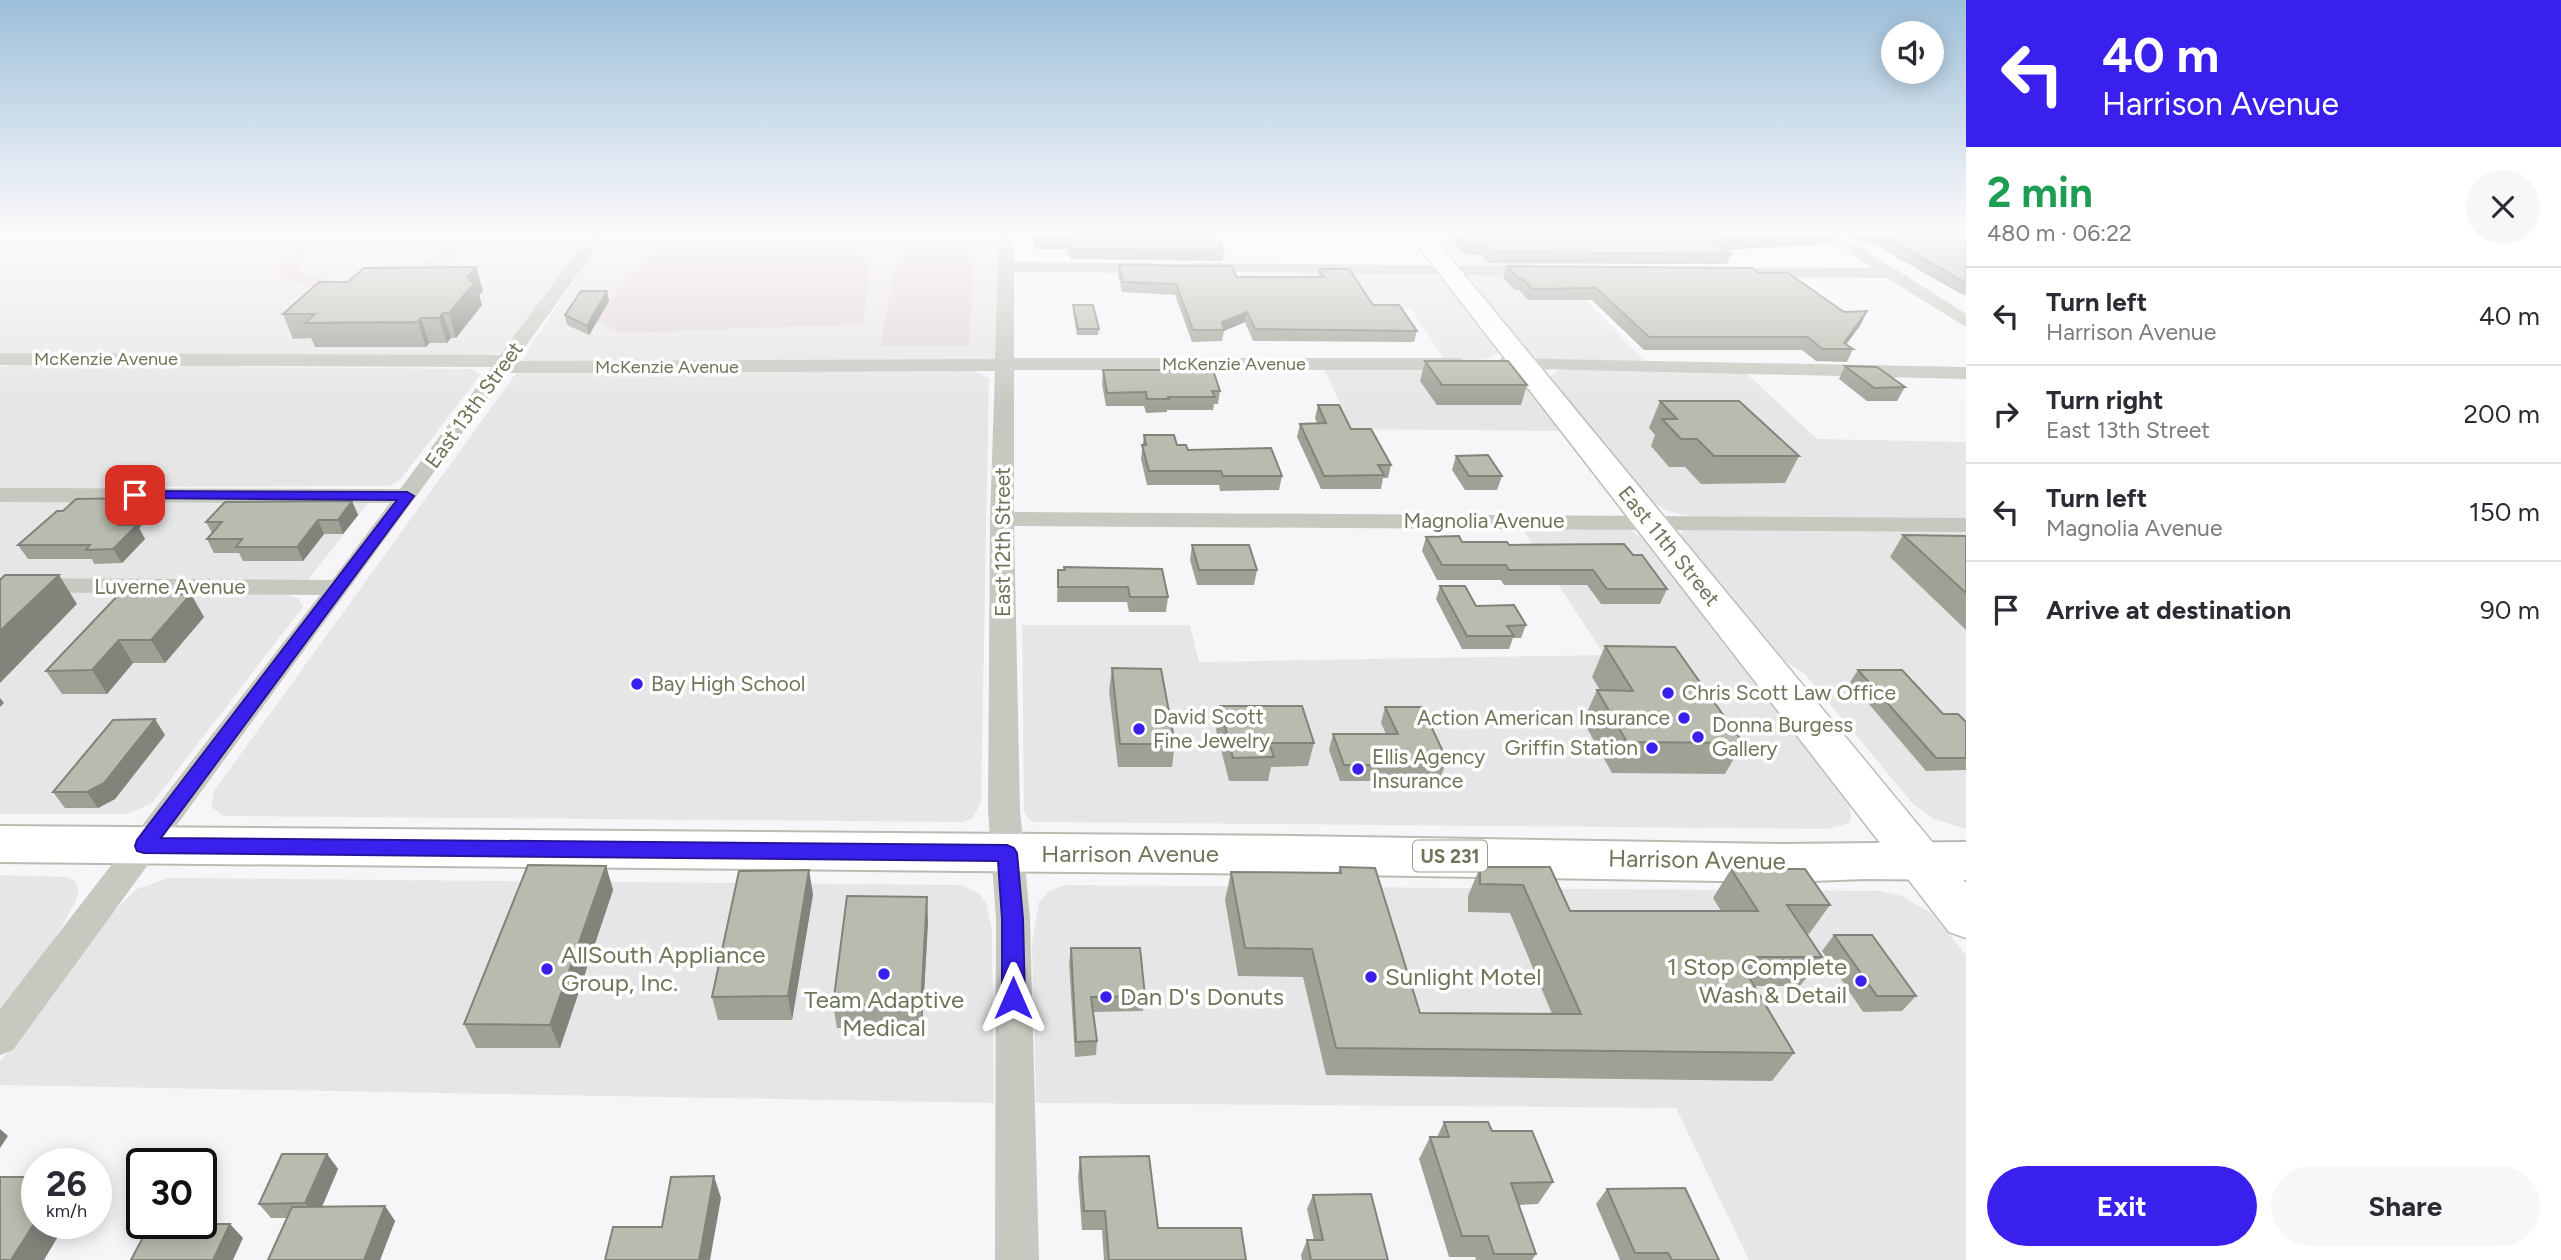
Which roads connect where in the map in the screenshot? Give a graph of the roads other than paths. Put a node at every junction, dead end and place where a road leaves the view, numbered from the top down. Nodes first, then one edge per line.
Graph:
1 (557, 291) edge
2 (1006, 291) edge
3 (1465, 291) edge
4 (1922, 291) edge
5 (1957, 311) edge
6 (1966, 322) edge
7 (0, 359) edge
8 (504, 364) junction
9 (1004, 364) junction
10 (1524, 364) junction
11 (1966, 373) edge
12 (0, 495) edge
13 (407, 496) junction
14 (1002, 519) junction
15 (1650, 522) junction
16 (1966, 525) edge
17 (0, 585) edge
18 (339, 588) junction
19 (0, 844) edge
20 (144, 846) junction
21 (1007, 853) junction
22 (1943, 860) edge
23 (1966, 918) edge
24 (0, 1038) edge
25 (1017, 1260) edge

1 - 8 street, East 13th Street
2 - 9 street, East 12th Street
3 - 10 main road, East 11th Street
4 - 5 street
5 - 6 street
7 - 8 street, McKenzie Avenue
8 - 9 street, McKenzie Avenue
8 - 13 street, East 13th Street
9 - 10 street, McKenzie Avenue
9 - 14 street, East 12th Street
10 - 11 street, McKenzie Avenue
10 - 15 main road, East 11th Street
12 - 13 street
13 - 18 street, East 13th Street
14 - 15 street, Magnolia Avenue
14 - 21 street, East 12th Street
15 - 16 street, Magnolia Avenue
15 - 22 main road, East 11th Street
17 - 18 street, Luverne Avenue
18 - 20 street, East 13th Street
19 - 20 main road, Harrison Avenue / US 231
20 - 21 main road, Harrison Avenue / US 231
20 - 24 street, East 13th Street
21 - 22 main road, Harrison Avenue / US 231
21 - 25 street, East 12th Street
22 - 23 main road, East 11th Street

